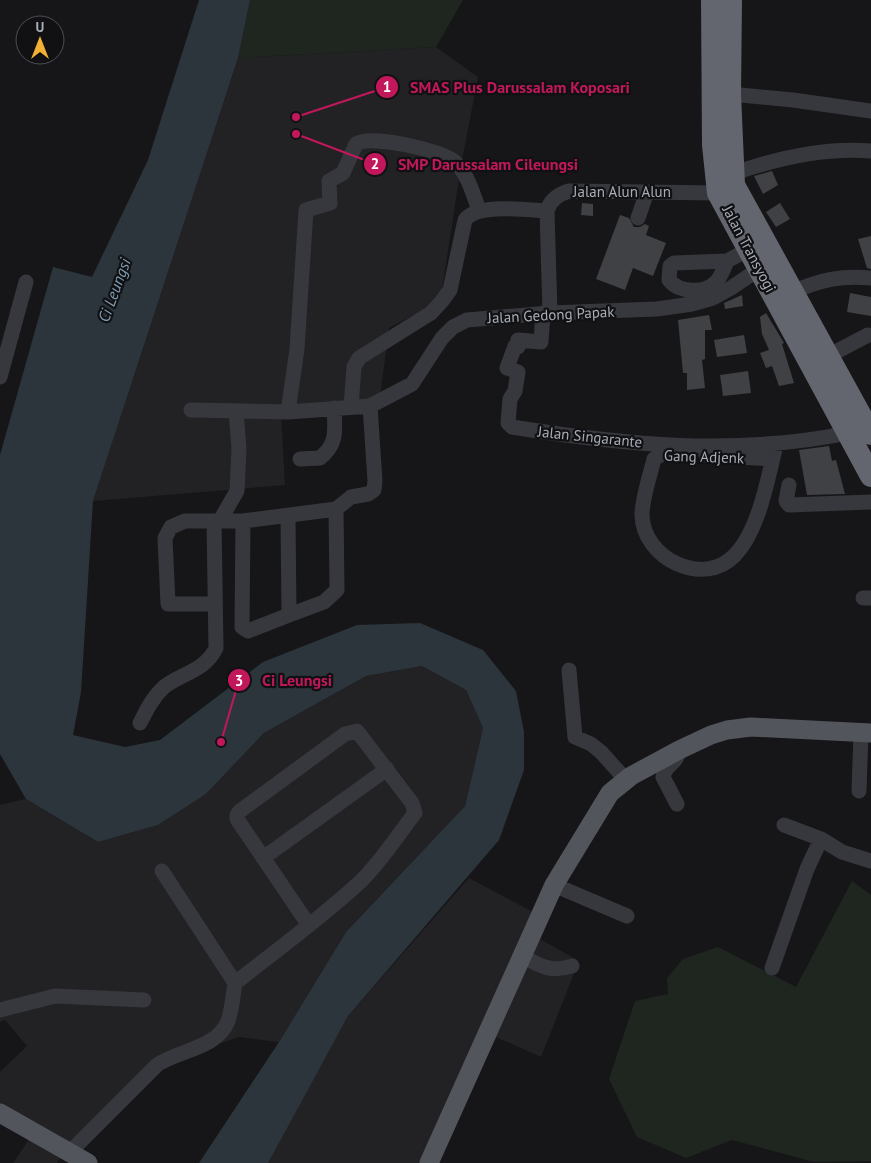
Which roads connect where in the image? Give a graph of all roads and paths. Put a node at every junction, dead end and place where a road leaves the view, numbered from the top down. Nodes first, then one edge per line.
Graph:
1 (712, 0) edge
2 (731, 0) edge
3 (730, 94) junction
4 (871, 111) edge
5 (871, 150) edge
6 (732, 174) junction
7 (647, 192) junction
8 (718, 193) junction
9 (479, 210) junction
10 (547, 211) junction
11 (638, 218) dead end
12 (749, 249) junction
13 (727, 261) dead end
14 (759, 269) junction
15 (871, 278) edge
16 (26, 282) dead end
17 (793, 292) junction
18 (547, 313) junction
19 (6, 330) edge
20 (868, 335) dead end
21 (828, 356) junction
22 (0, 377) edge
23 (370, 406) junction
24 (351, 407) junction
25 (334, 408) junction
26 (191, 410) dead end
27 (236, 411) junction
28 (288, 412) junction
29 (848, 433) junction
30 (871, 434) edge
31 (774, 452) junction
32 (300, 459) dead end
33 (871, 476) edge
34 (788, 485) dead end
35 (871, 502) edge
36 (336, 509) junction
37 (288, 516) junction
38 (243, 521) junction
39 (217, 522) junction
40 (215, 604) junction
41 (289, 615) junction
42 (569, 670) dead end
43 (140, 722) dead end
44 (866, 733) edge
45 (679, 750) junction
46 (387, 769) junction
47 (626, 780) junction
48 (859, 791) dead end
49 (677, 804) dead end
50 (784, 825) dead end
51 (822, 839) junction
52 (263, 858) junction
53 (871, 861) edge
54 (162, 871) dead end
55 (558, 878) junction
56 (627, 916) dead end
57 (308, 924) junction
58 (522, 956) junction
59 (572, 966) dead end
60 (772, 968) dead end
61 (235, 983) junction
62 (144, 1000) dead end
63 (0, 1010) edge
64 (0, 1113) edge
65 (70, 1152) junction
66 (88, 1163) edge
67 (429, 1163) edge

1 - 8 highway, Jalan Transyogi
2 - 3 highway, Jalan Transyogi
3 - 4 street
3 - 6 highway, Jalan Transyogi
5 - 6 street
6 - 17 highway, Jalan Transyogi
7 - 8 street, Jalan Alun Alun
7 - 10 street, Jalan Alun Alun
7 - 11 street
8 - 12 highway, Jalan Transyogi
9 - 10 street
9 - 24 street
9 - 28 street
10 - 18 street
12 - 13 street
12 - 14 highway, Jalan Transyogi
14 - 18 street, Jalan Gedong Papak
14 - 29 highway, Jalan Transyogi
15 - 17 street
16 - 19 street
17 - 21 highway, Jalan Transyogi
18 - 23 street, Jalan Gedong Papak
18 - 31 street, Jalan Singarante
19 - 22 street
20 - 21 street
21 - 30 highway, Jalan Transyogi
23 - 24 street
23 - 36 street
24 - 25 street
25 - 28 street
25 - 32 street
26 - 27 street
27 - 28 street
27 - 39 street
29 - 31 street, Jalan Singarante
29 - 33 highway, Jalan Transyogi
31 - 31 street, Gang Adjenk
34 - 35 street
36 - 37 street
36 - 41 street
37 - 38 street
37 - 41 street
38 - 39 street
38 - 41 street
39 - 40 street
39 - 40 street
40 - 43 street
42 - 47 street
44 - 45 main road
44 - 48 street
45 - 47 main road
45 - 49 street
46 - 52 street
46 - 52 street
46 - 57 street
47 - 55 main road
50 - 51 street
51 - 53 street
51 - 60 street
52 - 57 street
54 - 61 street
55 - 56 street
55 - 58 main road
57 - 61 street
58 - 59 street
58 - 67 main road
61 - 65 street
62 - 63 street
64 - 65 main road
65 - 66 main road

